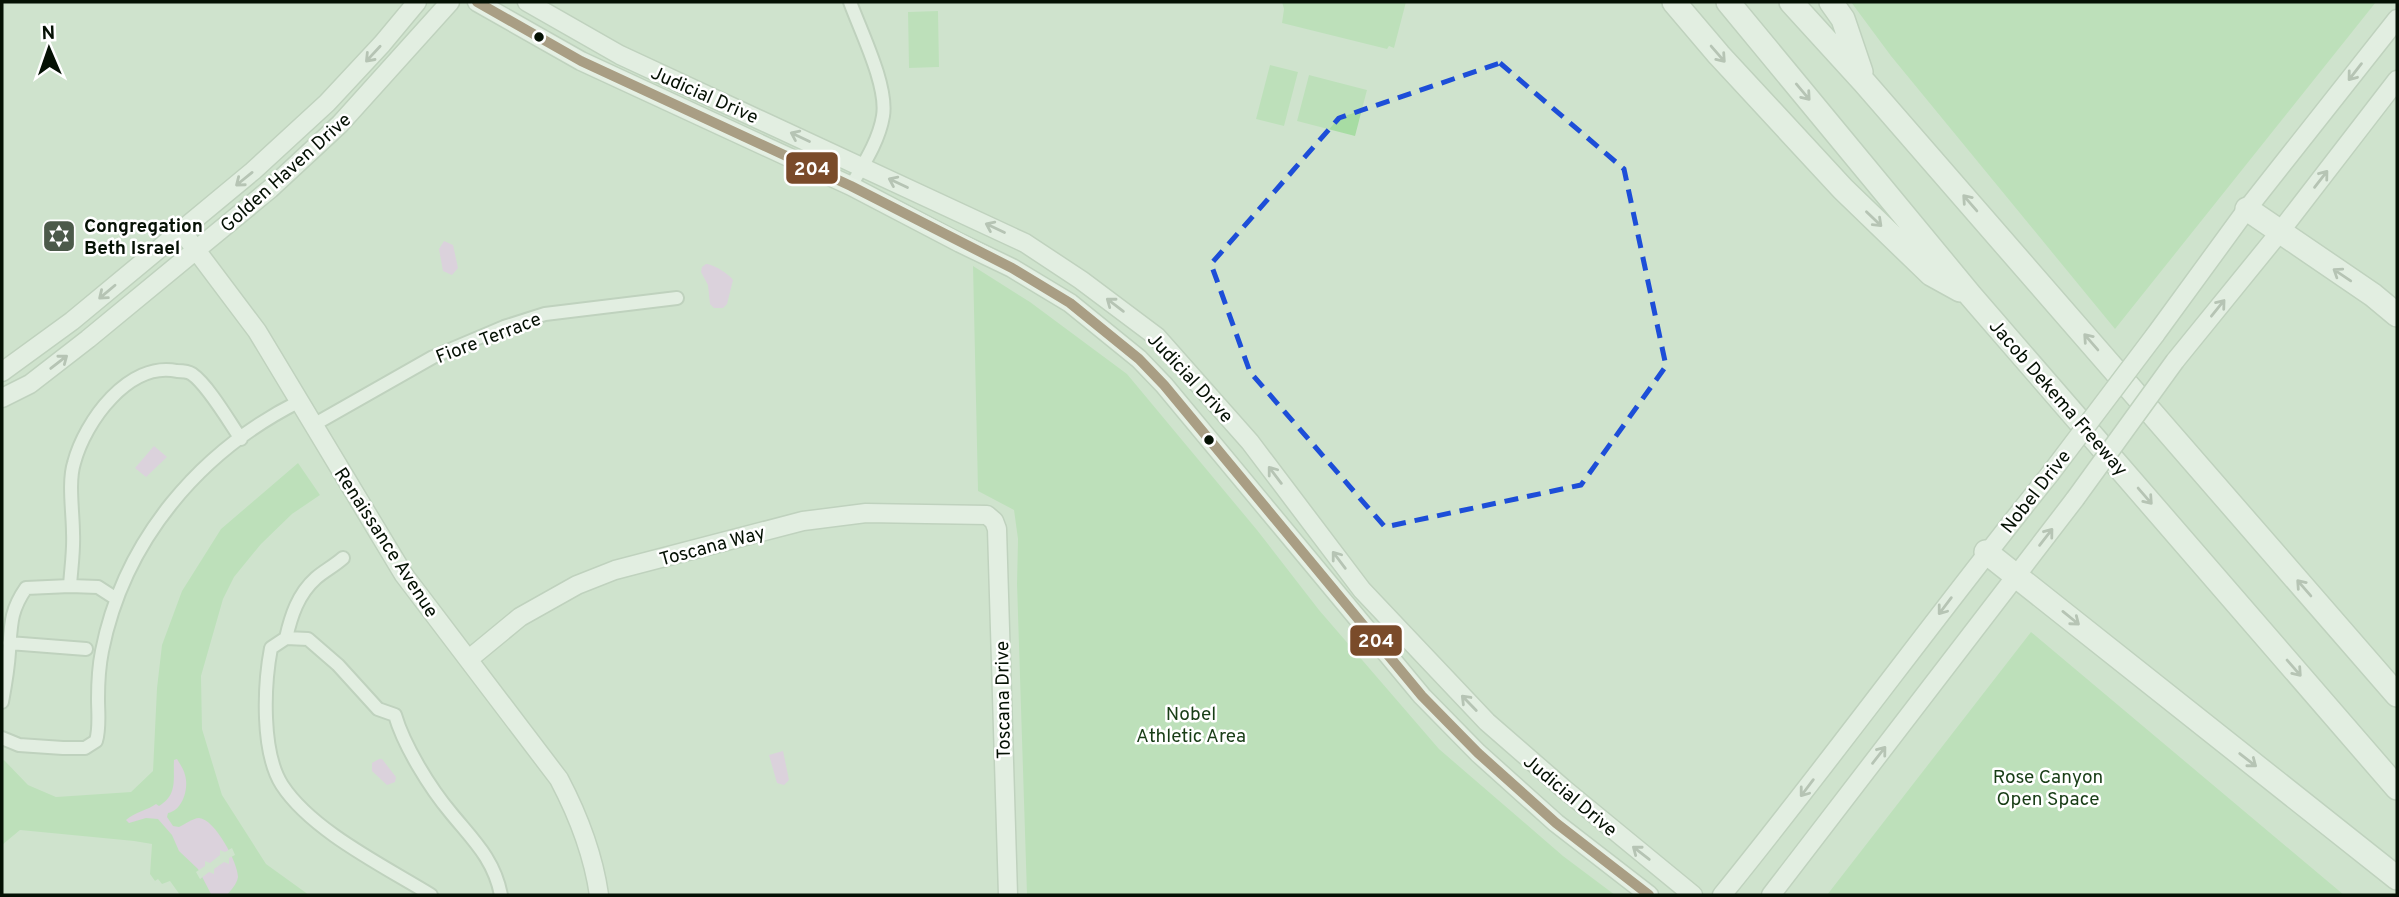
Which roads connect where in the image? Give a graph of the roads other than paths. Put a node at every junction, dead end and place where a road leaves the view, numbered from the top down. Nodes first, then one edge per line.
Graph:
1 (417, 2) edge
2 (450, 2) edge
3 (477, 2) edge
4 (527, 2) edge
5 (850, 2) edge
6 (1674, 2) edge
7 (1728, 2) edge
8 (1791, 2) edge
9 (1831, 2) edge
10 (2397, 19) edge
11 (2397, 80) edge
12 (1864, 82) junction
13 (862, 166) junction
14 (851, 186) junction
15 (2247, 209) junction
16 (181, 230) junction
17 (2279, 233) junction
18 (196, 251) junction
19 (1972, 296) junction
20 (677, 298) dead end
21 (2397, 315) edge
22 (2, 372) edge
23 (2, 398) edge
24 (300, 401) junction
25 (315, 424) junction
26 (241, 439) junction
27 (981, 513) joint
28 (1986, 552) junction
29 (342, 558) dead end
30 (2017, 575) junction
31 (70, 586) junction
32 (115, 598) junction
33 (286, 638) junction
34 (9, 643) junction
35 (86, 649) dead end
36 (469, 659) junction
37 (2397, 695) edge
38 (2, 702) edge
39 (2, 738) edge
40 (2397, 788) edge
41 (2397, 878) edge
42 (431, 895) edge
43 (500, 895) edge
44 (599, 895) edge
45 (1008, 895) edge
46 (1649, 895) edge
47 (1693, 895) edge
48 (1722, 895) edge
49 (1770, 895) edge

1 -> 16 street, Golden Haven Drive
2 - 18 street, Golden Haven Drive
3 - 14 street, Judicial Drive
13 -> 4 street, Judicial Drive
5 - 13 street
6 -> 19 highway
7 -> 19 highway, Jacob Dekema Freeway
8 - 12 highway
9 - 12 highway
10 -> 15 street, Nobel Drive
17 -> 11 street, Nobel Drive
37 -> 12 highway
13 - 14 street
47 -> 13 street, Judicial Drive
14 - 46 street, Judicial Drive
15 - 17 highway
15 - 28 street, Nobel Drive, bridge
16 - 18 street, Renaissance Avenue
16 -> 22 street, Golden Haven Drive
21 -> 17 highway
30 -> 17 street, Nobel Drive, bridge
23 -> 18 street, Golden Haven Drive
18 - 24 street, Renaissance Avenue
19 -> 40 highway, Jacob Dekema Freeway
20 - 25 street, Fiore Terrace
24 - 25 street, Renaissance Avenue
24 - 26 street
25 - 36 street, Renaissance Avenue
26 - 31 street
26 - 32 street
27 - 36 street, Toscana Way
27 - 45 street, Toscana Drive
28 - 30 highway
28 -> 48 street, Nobel Drive
29 - 33 street
30 -> 41 highway
49 -> 30 street, Nobel Drive
31 - 32 street
31 - 34 street
32 - 39 street
33 - 42 street
33 - 43 street
34 - 35 street
34 - 38 street
36 - 44 street, Renaissance Avenue

